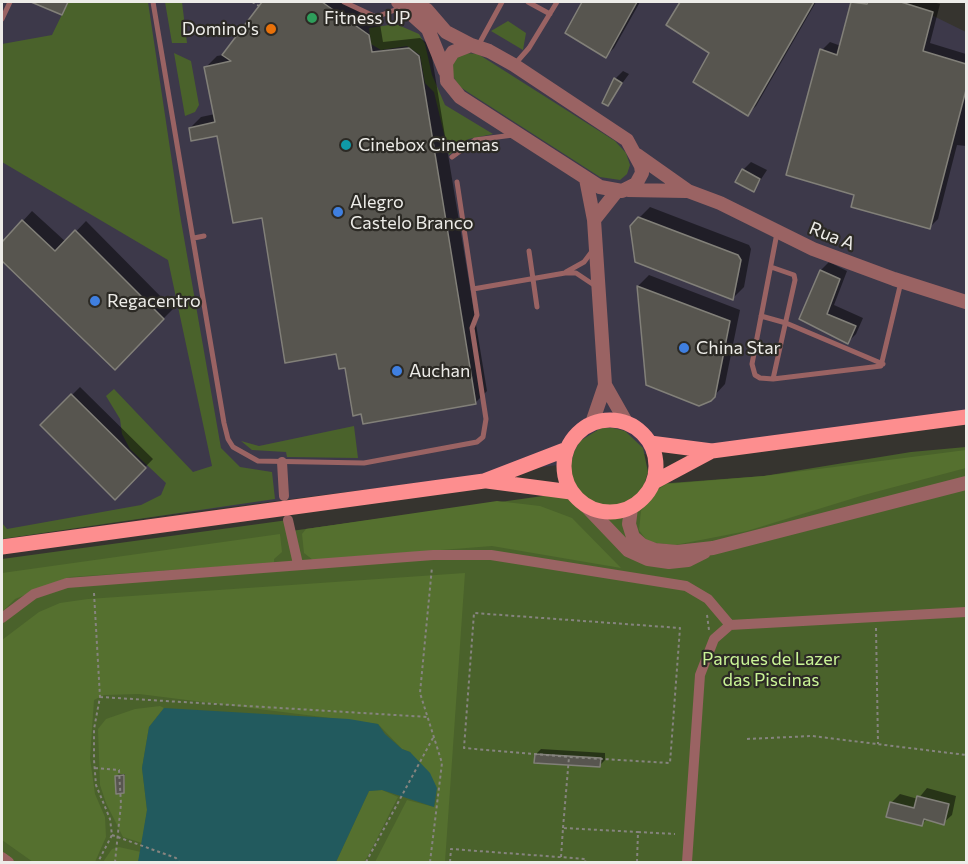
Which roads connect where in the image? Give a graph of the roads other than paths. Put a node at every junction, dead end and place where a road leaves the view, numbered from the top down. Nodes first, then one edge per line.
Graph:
1 (153, 2) edge
2 (344, 2) edge
3 (502, 2) edge
4 (528, 2) edge
5 (557, 2) edge
6 (11, 3) edge
7 (405, 3) edge
8 (550, 14) junction
9 (2, 19) edge
10 (474, 46) junction
11 (514, 65) junction
12 (445, 71) junction
13 (517, 135) junction
14 (637, 155) junction
15 (452, 157) dead end
16 (586, 179) junction
17 (456, 182) dead end
18 (622, 191) junction
19 (688, 191) junction
20 (594, 220) junction
21 (778, 231) junction
22 (204, 236) dead end
23 (194, 238) junction
24 (596, 245) junction
25 (529, 250) dead end
26 (771, 267) junction
27 (565, 273) junction
28 (533, 279) junction
29 (901, 282) junction
30 (473, 290) junction
31 (599, 293) junction
32 (966, 302) edge
33 (537, 307) dead end
34 (761, 316) junction
35 (786, 323) junction
36 (883, 364) junction
37 (773, 380) junction
38 (605, 385) junction
39 (966, 417) edge
40 (626, 422) junction
41 (592, 423) junction
42 (650, 443) junction
43 (567, 449) junction
44 (712, 452) junction
45 (282, 462) junction
46 (484, 481) junction
47 (654, 482) junction
48 (966, 483) edge
49 (571, 492) junction
50 (284, 496) dead end
51 (587, 507) junction
52 (631, 508) junction
53 (288, 520) dead end
54 (2, 547) edge
55 (712, 548) junction
56 (298, 564) junction
57 (966, 612) edge
58 (2, 618) edge
59 (730, 625) junction
60 (2, 857) edge
61 (9, 862) edge
62 (687, 862) edge

1 - 23 lane
2 - 7 lane
3 - 10 lane
4 - 8 lane
5 - 8 lane
6 - 9 lane
7 - 10 street
7 - 12 street
8 - 11 lane
10 - 11 street, Rua A
10 - 12 street
11 - 14 street, Rua A
12 - 13 street, Rua A
13 - 15 lane
13 - 16 street, Rua A
14 - 18 street
14 - 19 street, Rua A
16 - 18 street, Rua A
16 - 20 street
17 - 30 lane
18 - 19 street, Rua A
18 - 20 street
19 - 21 street, Rua A
20 - 24 street
21 - 26 lane
21 - 29 street, Rua A
22 - 23 lane
23 - 45 lane
24 - 27 lane
24 - 31 street
25 - 28 lane
26 - 34 lane
26 - 35 lane
27 - 28 lane
27 - 31 lane
28 - 30 lane
28 - 33 lane
29 - 32 street, Rua A
29 - 36 lane
30 - 45 lane
31 - 38 street
34 - 35 lane
34 - 37 lane
35 - 36 lane
35 - 37 lane
36 - 37 lane
38 - 40 street
38 - 41 street
39 - 44 main road
40 - 41 main road
40 - 42 main road
41 - 43 main road
42 - 44 main road
42 - 47 main road
43 - 46 main road
43 - 49 main road
44 - 47 main road
45 - 50 street
46 - 49 main road
46 - 54 main road
47 - 52 main road
48 - 55 street
49 - 51 main road
51 - 52 main road
51 - 55 street
52 - 55 street
53 - 56 street
56 - 58 street
56 - 59 street
57 - 59 street
59 - 62 street
60 - 61 street

